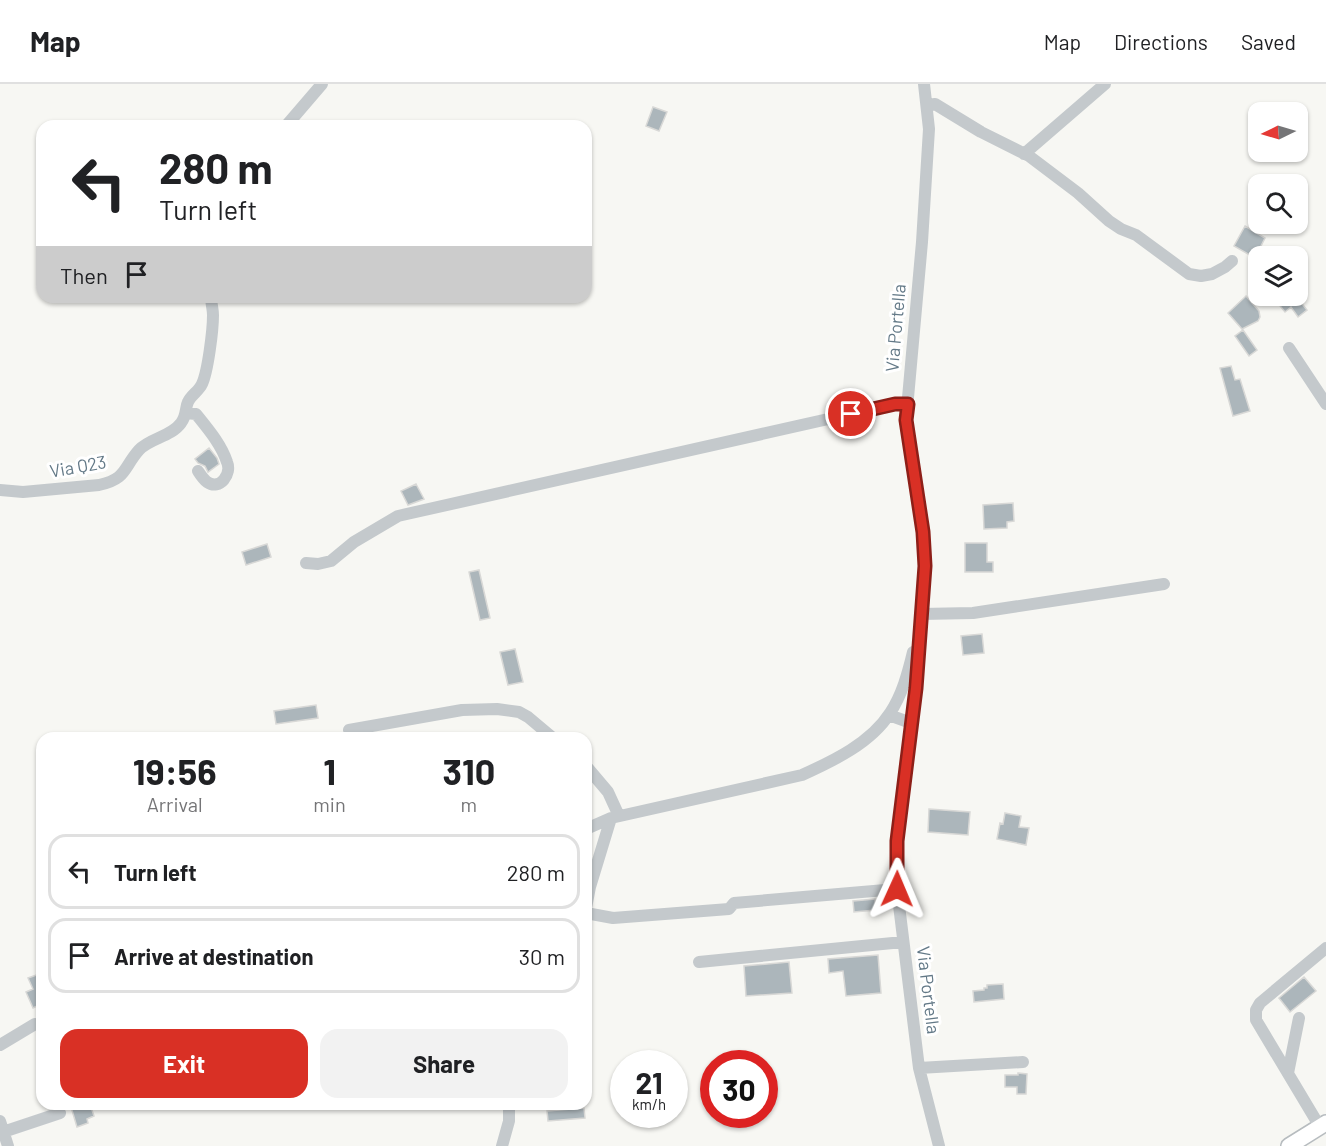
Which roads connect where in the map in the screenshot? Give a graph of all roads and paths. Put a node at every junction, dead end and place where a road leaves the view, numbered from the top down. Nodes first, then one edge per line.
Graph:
1 (322, 84) edge
2 (924, 84) edge
3 (1105, 84) edge
4 (927, 105) junction
5 (291, 120) edge
6 (1024, 154) junction
7 (1232, 261) dead end
8 (212, 303) edge
9 (1289, 348) dead end
10 (908, 404) junction
11 (1326, 404) edge
12 (186, 413) junction
13 (198, 471) dead end
14 (0, 490) edge
15 (306, 563) dead end
16 (1164, 584) dead end
17 (921, 614) junction
18 (920, 627) junction
19 (889, 716) junction
20 (912, 723) junction
21 (349, 730) dead end
22 (546, 732) edge
23 (592, 773) edge
24 (615, 817) junction
25 (592, 827) edge
26 (592, 881) edge
27 (897, 889) junction
28 (592, 914) edge
29 (903, 942) junction
30 (1326, 948) edge
31 (699, 962) dead end
32 (1299, 1018) dead end
33 (35, 1023) dead end
34 (0, 1045) edge
35 (1023, 1062) dead end
36 (919, 1068) junction
37 (1288, 1073) junction
38 (509, 1110) edge
39 (60, 1113) dead end
40 (1323, 1125) edge
41 (2, 1127) edge
42 (8, 1146) edge
43 (502, 1146) edge
44 (939, 1146) edge
45 (1289, 1146) edge

1 - 5 street
2 - 4 street, Via Portella
3 - 6 street
4 - 6 street
4 - 10 street, Via Portella
6 - 7 street
8 - 12 street, Via Q23
9 - 11 street
10 - 15 street
10 - 17 street, Via Portella
12 - 13 street
12 - 14 street, Via Q23
16 - 17 street
17 - 18 street, Via Portella
18 - 19 street
18 - 20 street, Via Portella
19 - 20 street
19 - 24 street
20 - 27 street, Via Portella
21 - 22 street
23 - 24 street
24 - 25 street
24 - 26 street
27 - 28 street
27 - 29 street, Via Portella
29 - 31 street
29 - 36 street, Via Portella
30 - 37 street
32 - 37 street
33 - 34 street
35 - 36 street
36 - 44 street, Via Portella
37 - 40 street
38 - 43 street
39 - 41 street
40 - 45 main road
41 - 42 street

